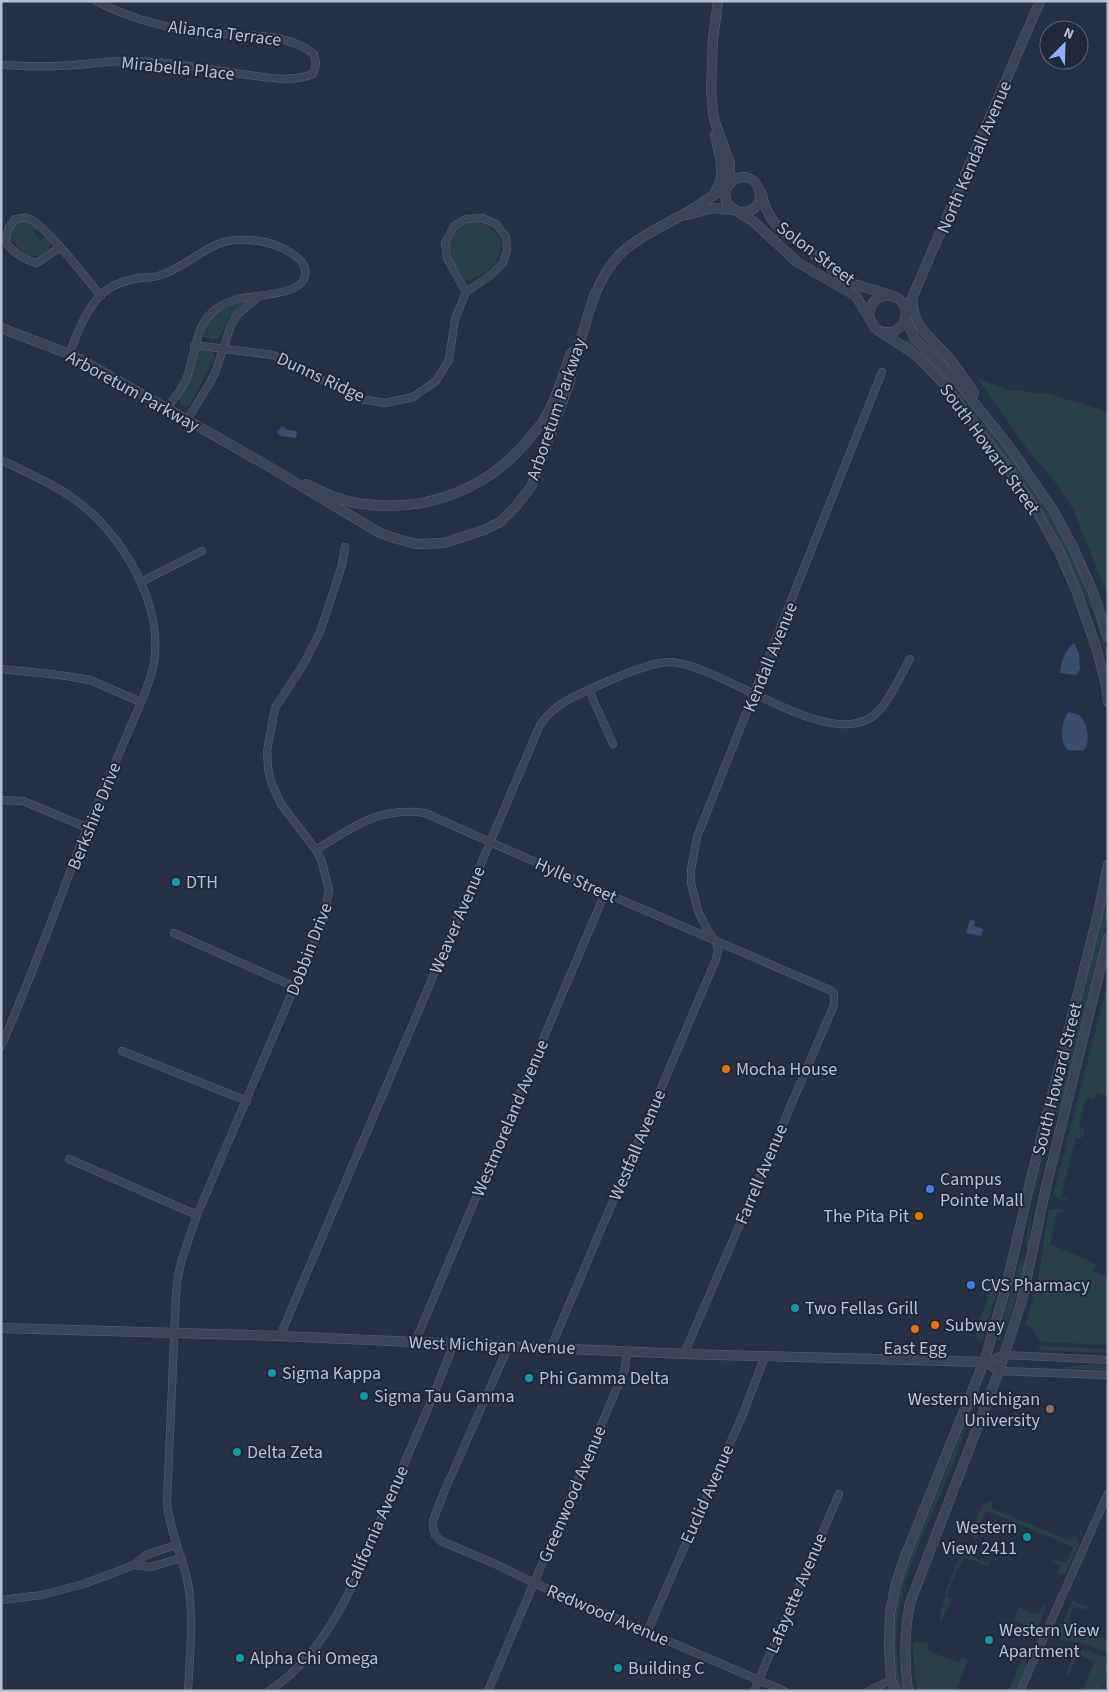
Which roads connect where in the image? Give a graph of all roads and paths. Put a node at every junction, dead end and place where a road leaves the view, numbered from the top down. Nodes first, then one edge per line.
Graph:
1 (96, 1) edge
2 (718, 1) edge
3 (1040, 1) edge
4 (316, 64) joint
5 (1, 65) edge
6 (714, 119) junction
7 (728, 185) junction
8 (761, 192) junction
9 (710, 197) junction
10 (736, 211) junction
11 (675, 219) junction
12 (60, 247) junction
13 (466, 292) junction
14 (595, 293) junction
15 (890, 295) junction
16 (101, 296) junction
17 (258, 297) junction
18 (914, 297) junction
19 (906, 315) junction
20 (869, 318) junction
21 (1, 328) edge
22 (880, 331) junction
23 (194, 345) junction
24 (223, 349) junction
25 (69, 354) junction
26 (882, 372) dead end
27 (167, 408) junction
28 (187, 420) junction
29 (1008, 445) junction
30 (1, 460) edge
31 (261, 462) junction
32 (345, 547) dead end
33 (202, 551) dead end
34 (141, 582) junction
35 (1108, 637) edge
36 (910, 659) dead end
37 (1, 669) edge
38 (1107, 684) edge
39 (588, 690) junction
40 (755, 695) junction
41 (141, 702) junction
42 (1108, 702) edge
43 (613, 744) dead end
44 (1, 800) edge
45 (88, 828) junction
46 (491, 842) junction
47 (316, 850) junction
48 (1108, 865) edge
49 (605, 894) junction
50 (174, 933) dead end
51 (1108, 938) edge
52 (716, 942) junction
53 (295, 987) junction
54 (834, 994) joint
55 (1, 1046) edge
56 (122, 1051) dead end
57 (247, 1101) junction
58 (69, 1159) dead end
59 (198, 1215) junction
60 (1015, 1249) junction
61 (1033, 1253) junction
62 (1, 1328) edge
63 (174, 1332) junction
64 (280, 1336) junction
65 (415, 1342) junction
66 (454, 1344) junction
67 (509, 1346) junction
68 (551, 1346) junction
69 (627, 1351) junction
70 (684, 1354) junction
71 (1004, 1355) junction
72 (766, 1356) junction
73 (1108, 1360) edge
74 (984, 1362) junction
75 (999, 1371) junction
76 (1108, 1375) edge
77 (1108, 1493) edge
78 (839, 1494) dead end
79 (176, 1545) junction
80 (181, 1558) junction
81 (134, 1565) junction
82 (534, 1583) junction
83 (1, 1600) edge
84 (647, 1632) junction
85 (758, 1680) junction
86 (891, 1680) junction
87 (188, 1691) edge
88 (269, 1691) edge
89 (488, 1691) edge
90 (754, 1691) edge
91 (784, 1691) edge
92 (868, 1691) edge
93 (895, 1691) edge
94 (908, 1691) edge
95 (1020, 1691) edge

1 - 4 street, Alianca Terrace
2 - 6 street
3 - 18 street, North Kendall Avenue
4 - 5 street, Mirabella Place
6 - 7 street
6 - 9 street
7 - 8 street
7 - 9 street, Arboretum Parkway
7 - 10 street
8 - 10 street
8 - 15 street, Solon Street
9 - 11 street, Arboretum Parkway
10 - 11 street, Arboretum Parkway
10 - 20 street, Solon Street
11 - 14 street, Arboretum Parkway
12 - 12 street
12 - 16 street
13 - 13 street
13 - 24 street, Dunns Ridge
14 - 31 street, Arboretum Parkway
14 - 31 street, Arboretum Parkway
15 - 19 street
15 - 20 street
16 - 17 street
16 - 25 street
17 - 23 street
17 - 24 street
18 - 19 street, North Kendall Avenue
18 - 29 street
19 - 22 street
19 - 29 street, South Howard Street
20 - 22 street
21 - 25 street, Arboretum Parkway
22 - 38 street, South Howard Street
23 - 24 street, Dunns Ridge
23 - 27 street
24 - 28 street
25 - 27 street, Arboretum Parkway
26 - 40 street, Kendall Avenue
27 - 28 street, Arboretum Parkway
28 - 31 street, Arboretum Parkway
29 - 35 street, South Howard Street
30 - 34 street, Berkshire Drive
32 - 47 street, Dobbin Drive
33 - 34 street
34 - 41 street, Berkshire Drive
36 - 40 street, Weaver Avenue
37 - 41 street
38 - 42 street, South Howard Street
39 - 40 street, Weaver Avenue
39 - 43 street
39 - 46 street, Weaver Avenue
40 - 52 street, Kendall Avenue
41 - 45 street, Berkshire Drive
44 - 45 street
45 - 55 street, Berkshire Drive
46 - 47 street, Hylle Street
46 - 49 street, Hylle Street
46 - 64 street, Weaver Avenue
47 - 53 street, Dobbin Drive
48 - 60 street, South Howard Street
49 - 52 street, Hylle Street
49 - 65 street, Westmoreland Avenue
50 - 53 street
51 - 61 street, South Howard Street
52 - 54 street, Hylle Street
52 - 68 street, Westfall Avenue
53 - 57 street, Dobbin Drive
54 - 70 street, Farrell Avenue
56 - 57 street
57 - 59 street, Dobbin Drive
58 - 59 street
59 - 63 street, Dobbin Drive
60 - 61 street
60 - 74 street, South Howard Street
61 - 71 street, South Howard Street
62 - 63 street, West Michigan Avenue
63 - 64 street, West Michigan Avenue
63 - 79 street, Dobbin Drive
64 - 65 street, West Michigan Avenue
65 - 66 street, West Michigan Avenue
66 - 67 street, West Michigan Avenue
66 - 88 street, California Avenue
67 - 68 street, West Michigan Avenue
67 - 82 street, Redwood Avenue
68 - 69 street, West Michigan Avenue
69 - 70 street, West Michigan Avenue
69 - 82 street, Greenwood Avenue
70 - 72 street, West Michigan Avenue
71 - 73 street, West Michigan Avenue
71 - 74 street, West Michigan Avenue
71 - 75 street, South Howard Street
72 - 74 street, West Michigan Avenue
72 - 84 street, Euclid Avenue
74 - 75 street, West Michigan Avenue
74 - 86 street, South Howard Street
75 - 76 street, West Michigan Avenue
75 - 94 street, South Howard Street
77 - 95 street
78 - 85 street, Lafayette Avenue
79 - 80 street, Dobbin Drive
79 - 81 street
80 - 81 street
80 - 87 street, Dobbin Drive
81 - 83 street
82 - 84 street, Redwood Avenue
82 - 89 street, Greenwood Avenue
84 - 85 street, Redwood Avenue
85 - 90 street, Lafayette Avenue
85 - 91 street, Redwood Avenue
86 - 92 street
86 - 93 street, South Howard Street

